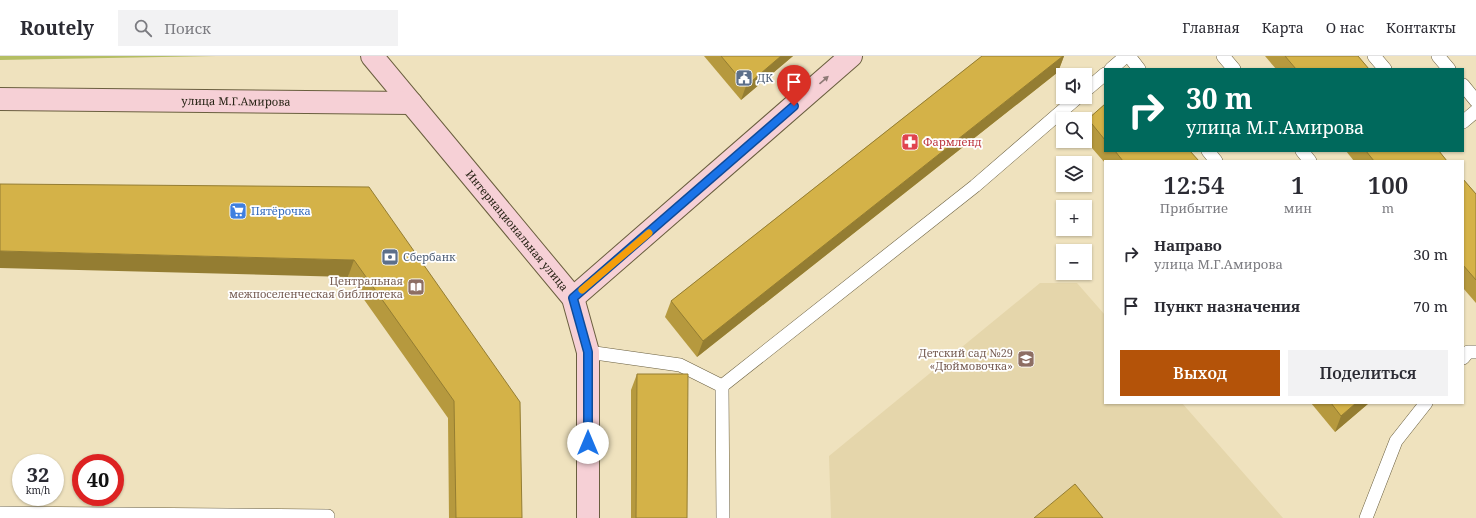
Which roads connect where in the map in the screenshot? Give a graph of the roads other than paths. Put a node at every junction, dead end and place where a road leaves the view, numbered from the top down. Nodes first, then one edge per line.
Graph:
1 (372, 56) edge
2 (851, 56) edge
3 (1127, 56) edge
4 (1223, 56) edge
5 (1374, 56) edge
6 (1438, 56) edge
7 (1112, 68) edge
8 (1139, 68) edge
9 (1233, 68) edge
10 (1384, 68) edge
11 (1448, 68) edge
12 (1104, 75) edge
13 (1092, 85) edge
14 (1464, 86) edge
15 (0, 98) edge
16 (1476, 101) edge
17 (411, 103) junction
18 (1070, 104) edge
19 (1476, 111) edge
20 (1464, 121) edge
21 (1209, 152) edge
22 (1303, 152) edge
23 (1215, 160) edge
24 (1309, 160) edge
25 (573, 298) junction
26 (588, 352) junction
27 (722, 386) junction
28 (1421, 405) edge
29 (0, 514) edge
30 (328, 518) edge
31 (588, 518) edge
32 (723, 518) edge
33 (1366, 518) edge

1 - 17 street
25 -> 2 street
3 - 7 lane
3 - 8 lane
4 - 9 lane
5 - 10 lane
6 - 11 lane
12 - 13 lane
14 - 16 lane
15 - 17 street, улица М.Г.Амирова
17 - 25 street, Интернациональная улица
18 - 27 lane
19 - 20 lane
21 - 23 lane
22 - 24 lane
25 - 26 street, Интернациональная улица
26 - 27 lane
26 - 31 street, Интернациональная улица
27 - 32 lane
28 - 33 lane
29 - 30 lane

